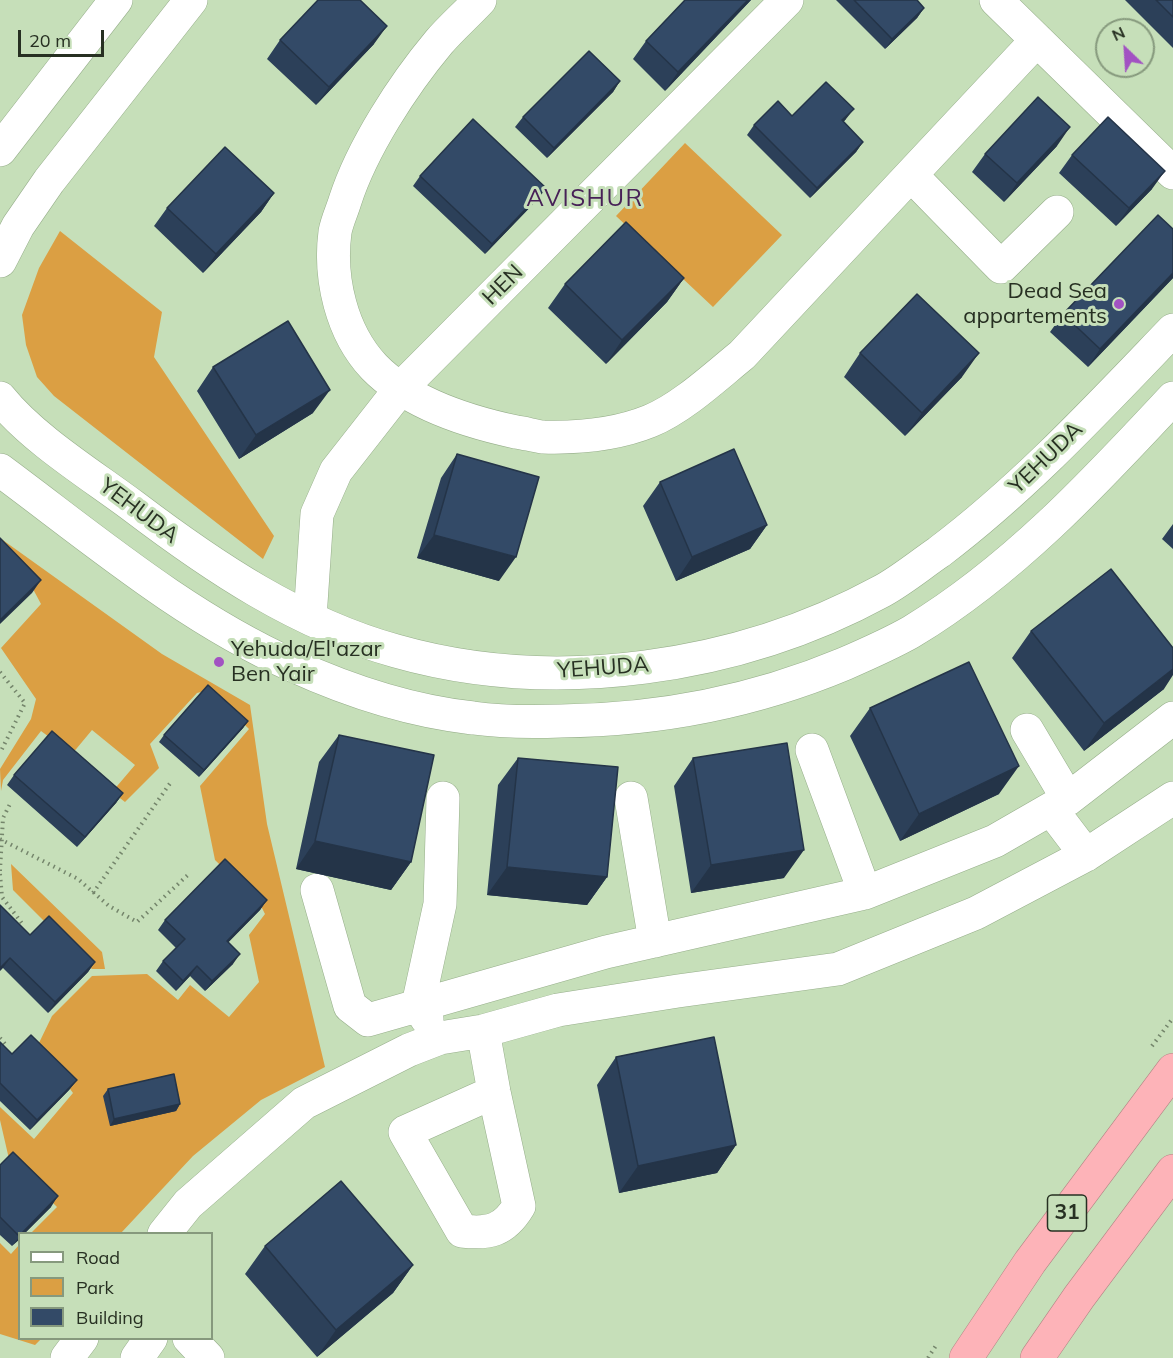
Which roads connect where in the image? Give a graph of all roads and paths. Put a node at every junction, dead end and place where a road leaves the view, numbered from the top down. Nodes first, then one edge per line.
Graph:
1 (191, 0) edge
2 (480, 0) edge
3 (787, 0) edge
4 (996, 0) edge
5 (100, 6) edge
6 (1037, 40) junction
7 (0, 150) edge
8 (1173, 173) edge
9 (911, 175) junction
10 (1057, 212) dead end
11 (0, 261) edge
12 (1173, 330) edge
13 (400, 388) junction
14 (0, 398) edge
15 (1173, 398) edge
16 (0, 470) edge
17 (310, 618) junction
18 (0, 672) edge
19 (1173, 718) edge
20 (1027, 729) dead end
21 (812, 750) dead end
22 (0, 753) edge
23 (171, 782) dead end
24 (443, 798) dead end
25 (631, 798) dead end
26 (1173, 798) edge
27 (11, 802) dead end
28 (1059, 804) junction
29 (1, 839) edge
30 (1086, 855) junction
31 (0, 872) edge
32 (190, 873) dead end
33 (317, 890) edge
34 (93, 892) junction
35 (865, 893) junction
36 (24, 926) edge
37 (655, 941) junction
38 (418, 1005) junction
39 (483, 1031) junction
40 (0, 1038) edge
41 (440, 1038) junction
42 (5, 1044) edge
43 (1173, 1070) edge
44 (494, 1092) dead end
45 (1173, 1171) edge
46 (165, 1232) edge
47 (80, 1340) edge
48 (150, 1340) edge
49 (191, 1340) edge
50 (67, 1358) edge
51 (137, 1358) edge
52 (208, 1358) edge
53 (966, 1358) edge
54 (1037, 1358) edge

1 - 11 street
2 - 13 street
3 - 13 street, HEN
4 - 6 street
5 - 7 street
6 - 8 street
6 - 9 street
9 - 10 street
9 - 13 street
12 - 17 street, YEHUDA
13 - 17 street, HEN
14 - 17 street, YEHUDA
15 - 16 street
18 - 22 path
19 - 28 street
20 - 28 street
21 - 35 street
23 - 34 path
24 - 38 street
25 - 37 street
26 - 30 street
27 - 29 path
28 - 30 street
28 - 35 street
29 - 31 path
29 - 34 path
30 - 39 street
31 - 36 path
32 - 34 path
33 - 38 street
35 - 37 street
37 - 38 street
38 - 41 street
39 - 41 street
39 - 44 street
40 - 42 path
41 - 46 street
43 - 53 highway, 31
45 - 54 highway, 31
47 - 50 street
48 - 51 street
49 - 52 street

